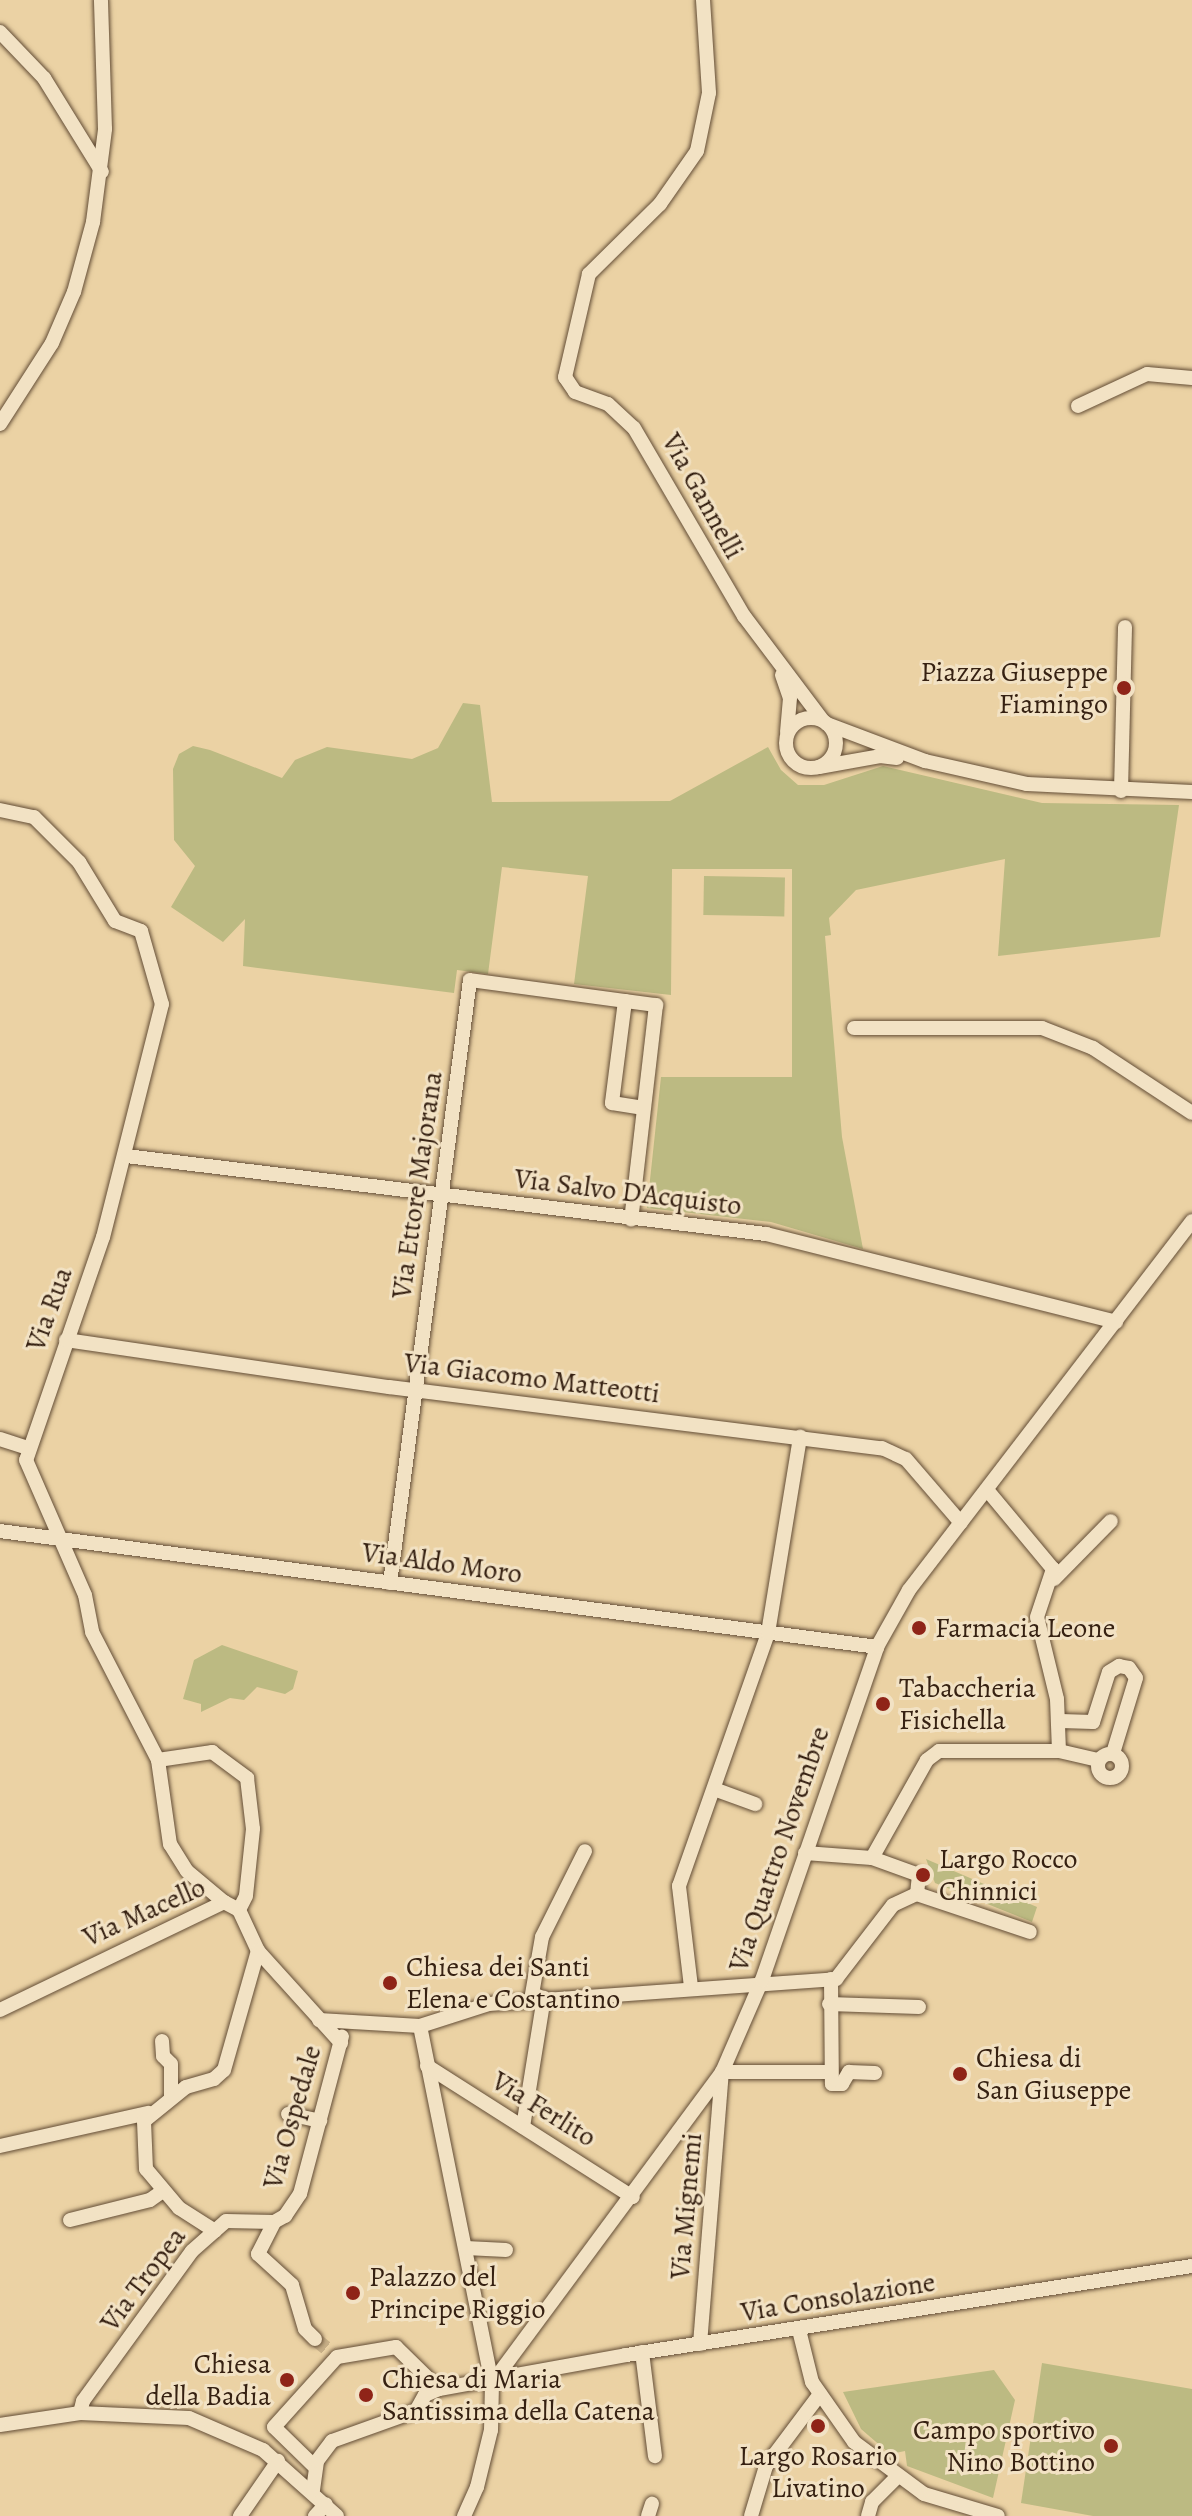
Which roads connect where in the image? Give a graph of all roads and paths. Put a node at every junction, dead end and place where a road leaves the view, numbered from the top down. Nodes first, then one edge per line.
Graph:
1 (101, 0) edge
2 (703, 0) edge
3 (0, 32) edge
4 (102, 173) junction
5 (1192, 378) edge
6 (1078, 406) dead end
7 (0, 424) edge
8 (1125, 627) dead end
9 (772, 657) junction
10 (825, 723) junction
11 (787, 735) junction
12 (925, 761) junction
13 (812, 768) junction
14 (1121, 791) junction
15 (1192, 792) edge
16 (0, 810) edge
17 (625, 1001) junction
18 (854, 1028) dead end
19 (644, 1108) junction
20 (1192, 1113) edge
21 (126, 1156) junction
22 (442, 1196) junction
23 (631, 1220) junction
24 (1192, 1221) edge
25 (1116, 1322) junction
26 (66, 1340) junction
27 (416, 1391) junction
28 (800, 1437) junction
29 (0, 1439) edge
30 (27, 1448) junction
31 (988, 1491) junction
32 (1111, 1521) dead end
33 (961, 1523) junction
34 (0, 1531) edge
35 (61, 1539) junction
36 (1054, 1579) junction
37 (390, 1583) junction
38 (768, 1633) junction
39 (877, 1647) junction
40 (1061, 1721) junction
41 (1059, 1751) junction
42 (1113, 1753) junction
43 (158, 1760) junction
44 (1098, 1760) junction
45 (714, 1789) junction
46 (755, 1804) dead end
47 (585, 1851) dead end
48 (805, 1853) junction
49 (872, 1858) junction
50 (917, 1894) junction
51 (224, 1902) junction
52 (239, 1910) junction
53 (1030, 1932) dead end
54 (258, 1951) junction
55 (831, 1979) junction
56 (762, 1980) junction
57 (691, 1987) junction
58 (538, 1999) junction
59 (829, 2004) junction
60 (919, 2007) dead end
61 (2, 2010) edge
62 (319, 2020) junction
63 (347, 2020) junction
64 (420, 2026) junction
65 (162, 2041) dead end
66 (341, 2043) junction
67 (427, 2066) junction
68 (722, 2072) junction
69 (831, 2072) junction
70 (875, 2073) dead end
71 (171, 2098) junction
72 (148, 2113) junction
73 (288, 2114) dead end
74 (320, 2121) junction
75 (523, 2127) junction
76 (0, 2146) edge
77 (163, 2191) junction
78 (633, 2197) junction
79 (70, 2220) dead end
80 (274, 2222) junction
81 (215, 2231) junction
82 (466, 2248) junction
83 (506, 2250) dead end
84 (1192, 2266) edge
85 (799, 2330) junction
86 (315, 2339) tunnel mouth
87 (700, 2344) junction
88 (642, 2352) junction
89 (492, 2383) junction
90 (439, 2389) junction
91 (820, 2394) junction
92 (80, 2413) junction
93 (0, 2425) edge
94 (655, 2456) dead end
95 (278, 2461) junction
96 (315, 2467) junction
97 (897, 2477) junction
98 (313, 2490) junction
99 (326, 2504) junction
100 (240, 2516) edge
101 (315, 2516) edge
102 (337, 2516) edge
103 (464, 2516) edge
104 (751, 2516) edge
105 (868, 2516) edge
106 (998, 2516) edge

1 - 4 street
2 - 9 street, Via Gannelli
3 - 4 street
4 - 7 street
5 - 6 street
8 - 14 street
9 - 10 street, Via Gannelli
9 - 11 street, Via Gannelli
10 - 11 street
10 - 12 street
10 - 13 street
11 - 13 street
12 - 13 street
12 - 14 street
14 - 15 street
16 - 21 street, Via Rua
17 - 19 street, Via Ettore Majorana
17 - 19 street
17 - 22 street, Via Ettore Majorana
18 - 20 street
19 - 23 street
21 - 22 street, Via Salvo D'Acquisto
21 - 26 street, Via Rua
22 - 23 street, Via Salvo D'Acquisto
22 - 27 street, Via Ettore Majorana
23 - 25 street, Via Salvo D'Acquisto
24 - 25 street, Via Quattro Novembre
25 - 31 street, Via Quattro Novembre
26 - 27 street, Via Giacomo Matteotti
26 - 30 street, Via Rua
27 - 28 street, Via Giacomo Matteotti
27 - 37 street, Via Ettore Majorana
28 - 33 street, Via Giacomo Matteotti
28 - 38 street
29 - 30 street
30 - 35 street
31 - 33 street, Via Quattro Novembre
31 - 36 street
32 - 36 street
33 - 39 street, Via Quattro Novembre
34 - 35 street, Via Aldo Moro
35 - 37 street, Via Aldo Moro
35 - 43 street
36 - 40 street
37 - 38 street, Via Aldo Moro
38 - 39 street, Via Aldo Moro
38 - 45 street
39 - 48 street, Via Quattro Novembre
40 - 41 street
40 - 42 street
41 - 44 street
41 - 49 street
42 - 44 street
42 - 44 street
43 - 51 street
43 - 52 street
45 - 46 street
45 - 57 street
47 - 58 street
48 - 49 street
48 - 56 street, Via Quattro Novembre
49 - 50 street
50 - 53 street
50 - 55 street
51 - 52 street, Via Macello
51 - 61 street, Via Macello
52 - 54 street, Via Macello
54 - 62 street, Via Macello
54 - 71 street
55 - 56 street
55 - 59 street
56 - 57 street
56 - 68 street, Via Quattro Novembre
57 - 58 street
58 - 64 street
58 - 75 street
59 - 60 street
59 - 69 street
62 - 63 street
62 - 66 street, Via Macello
63 - 64 street
63 - 66 street, Via Ospedale
64 - 67 street
65 - 71 street
66 - 74 street, Via Ospedale
67 - 75 street, Via Ferlito
67 - 82 street
68 - 69 street
68 - 78 street, Via Quattro Novembre
68 - 87 street, Via Mignemi
69 - 70 street
71 - 72 street
72 - 76 street
72 - 77 street
73 - 74 street
74 - 80 street, Via Ospedale
75 - 78 street, Via Ferlito
77 - 79 street
77 - 81 street
78 - 89 street, Via Quattro Novembre
80 - 81 street, Via Tropea
80 - 86 street, Via Ospedale
81 - 92 street, Via Tropea
82 - 83 street
82 - 89 street
84 - 85 street, Via Consolazione
85 - 87 street, Via Consolazione
85 - 91 street
87 - 88 street, Via Consolazione
88 - 89 street, Via Consolazione
88 - 94 street
89 - 90 street, Via Consolazione
89 - 103 street
90 - 96 street
90 - 96 street
91 - 97 street
91 - 104 street
92 - 93 street
92 - 95 street
95 - 98 street
95 - 100 street
96 - 98 street
97 - 105 street
97 - 106 street
98 - 99 street
99 - 101 street
99 - 102 street

